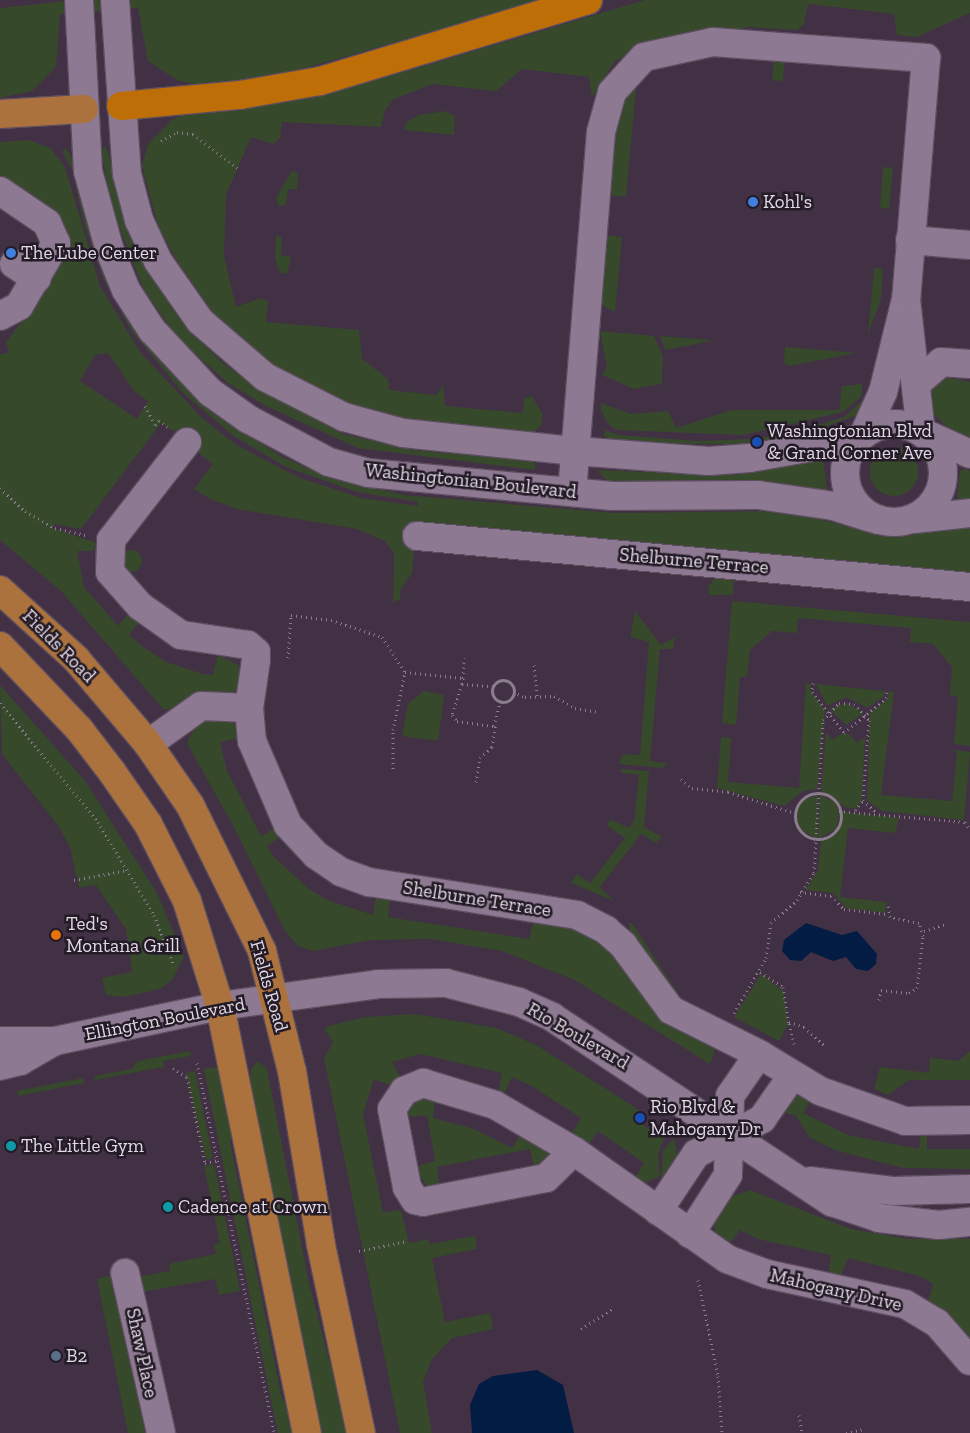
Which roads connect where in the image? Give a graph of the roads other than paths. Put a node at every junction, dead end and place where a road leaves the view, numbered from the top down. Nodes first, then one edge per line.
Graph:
1 (588, 0) edge
2 (116, 6) edge
3 (80, 7) edge
4 (121, 106) junction
5 (84, 109) junction
6 (0, 114) edge
7 (0, 191) edge
8 (910, 240) junction
9 (970, 245) edge
10 (14, 264) dead end
11 (36, 279) junction
12 (906, 298) junction
13 (0, 316) edge
14 (970, 364) edge
15 (916, 384) junction
16 (922, 432) junction
17 (861, 436) junction
18 (187, 442) dead end
19 (575, 451) junction
20 (970, 454) edge
21 (572, 492) junction
22 (970, 513) edge
23 (914, 519) junction
24 (878, 520) junction
25 (417, 536) dead end
26 (970, 587) edge
27 (0, 590) edge
28 (0, 646) edge
29 (249, 708) junction
30 (148, 744) junction
31 (274, 999) junction
32 (220, 1006) junction
33 (0, 1041) edge
34 (55, 1041) junction
35 (759, 1054) junction
36 (0, 1066) edge
37 (792, 1076) junction
38 (970, 1120) edge
39 (730, 1136) junction
40 (574, 1151) junction
41 (792, 1178) junction
42 (970, 1189) edge
43 (658, 1211) junction
44 (970, 1222) edge
45 (690, 1234) junction
46 (125, 1273) dead end
47 (970, 1360) edge
48 (161, 1433) edge
49 (308, 1433) edge
50 (361, 1433) edge

1 - 4 highway
2 - 4 street
3 - 5 street, Washingtonian Boulevard
4 - 5 street
4 - 19 street
5 - 6 main road
5 - 21 street, Washingtonian Boulevard
7 - 11 street
8 - 9 street
8 - 12 street
8 - 19 street
10 - 11 street
11 - 13 street
12 - 15 street
12 - 17 street
14 - 15 street
15 - 16 street
16 - 17 street
16 - 20 street
16 - 23 street
17 - 19 street
17 - 24 street
18 - 29 street, Shelburne Terrace
19 - 21 street
21 - 24 street, Washingtonian Boulevard
22 - 23 street
23 - 24 street
25 - 26 street, Shelburne Terrace
27 - 30 main road, Fields Road
28 - 32 main road
29 - 30 street
29 - 35 street, Shelburne Terrace
30 - 31 main road, Fields Road
31 - 32 street, Ellington Boulevard
31 - 39 street, Rio Boulevard
31 - 50 main road, Fields Road
32 - 34 street, Ellington Boulevard
32 - 49 main road
33 - 34 street, Ellington Boulevard
34 - 36 street, Ellington Boulevard
35 - 37 street, Shelburne Terrace
35 - 39 street
37 - 38 street, Shelburne Terrace
37 - 39 street
39 - 41 street, Rio Boulevard
39 - 43 street
39 - 45 street
40 - 40 street, Mahogany Drive
40 - 43 street, Mahogany Drive
41 - 42 street, Rio Boulevard
41 - 44 street, Rio Boulevard
43 - 45 street, Mahogany Drive
45 - 47 street, Mahogany Drive
46 - 48 street, Shaw Place

